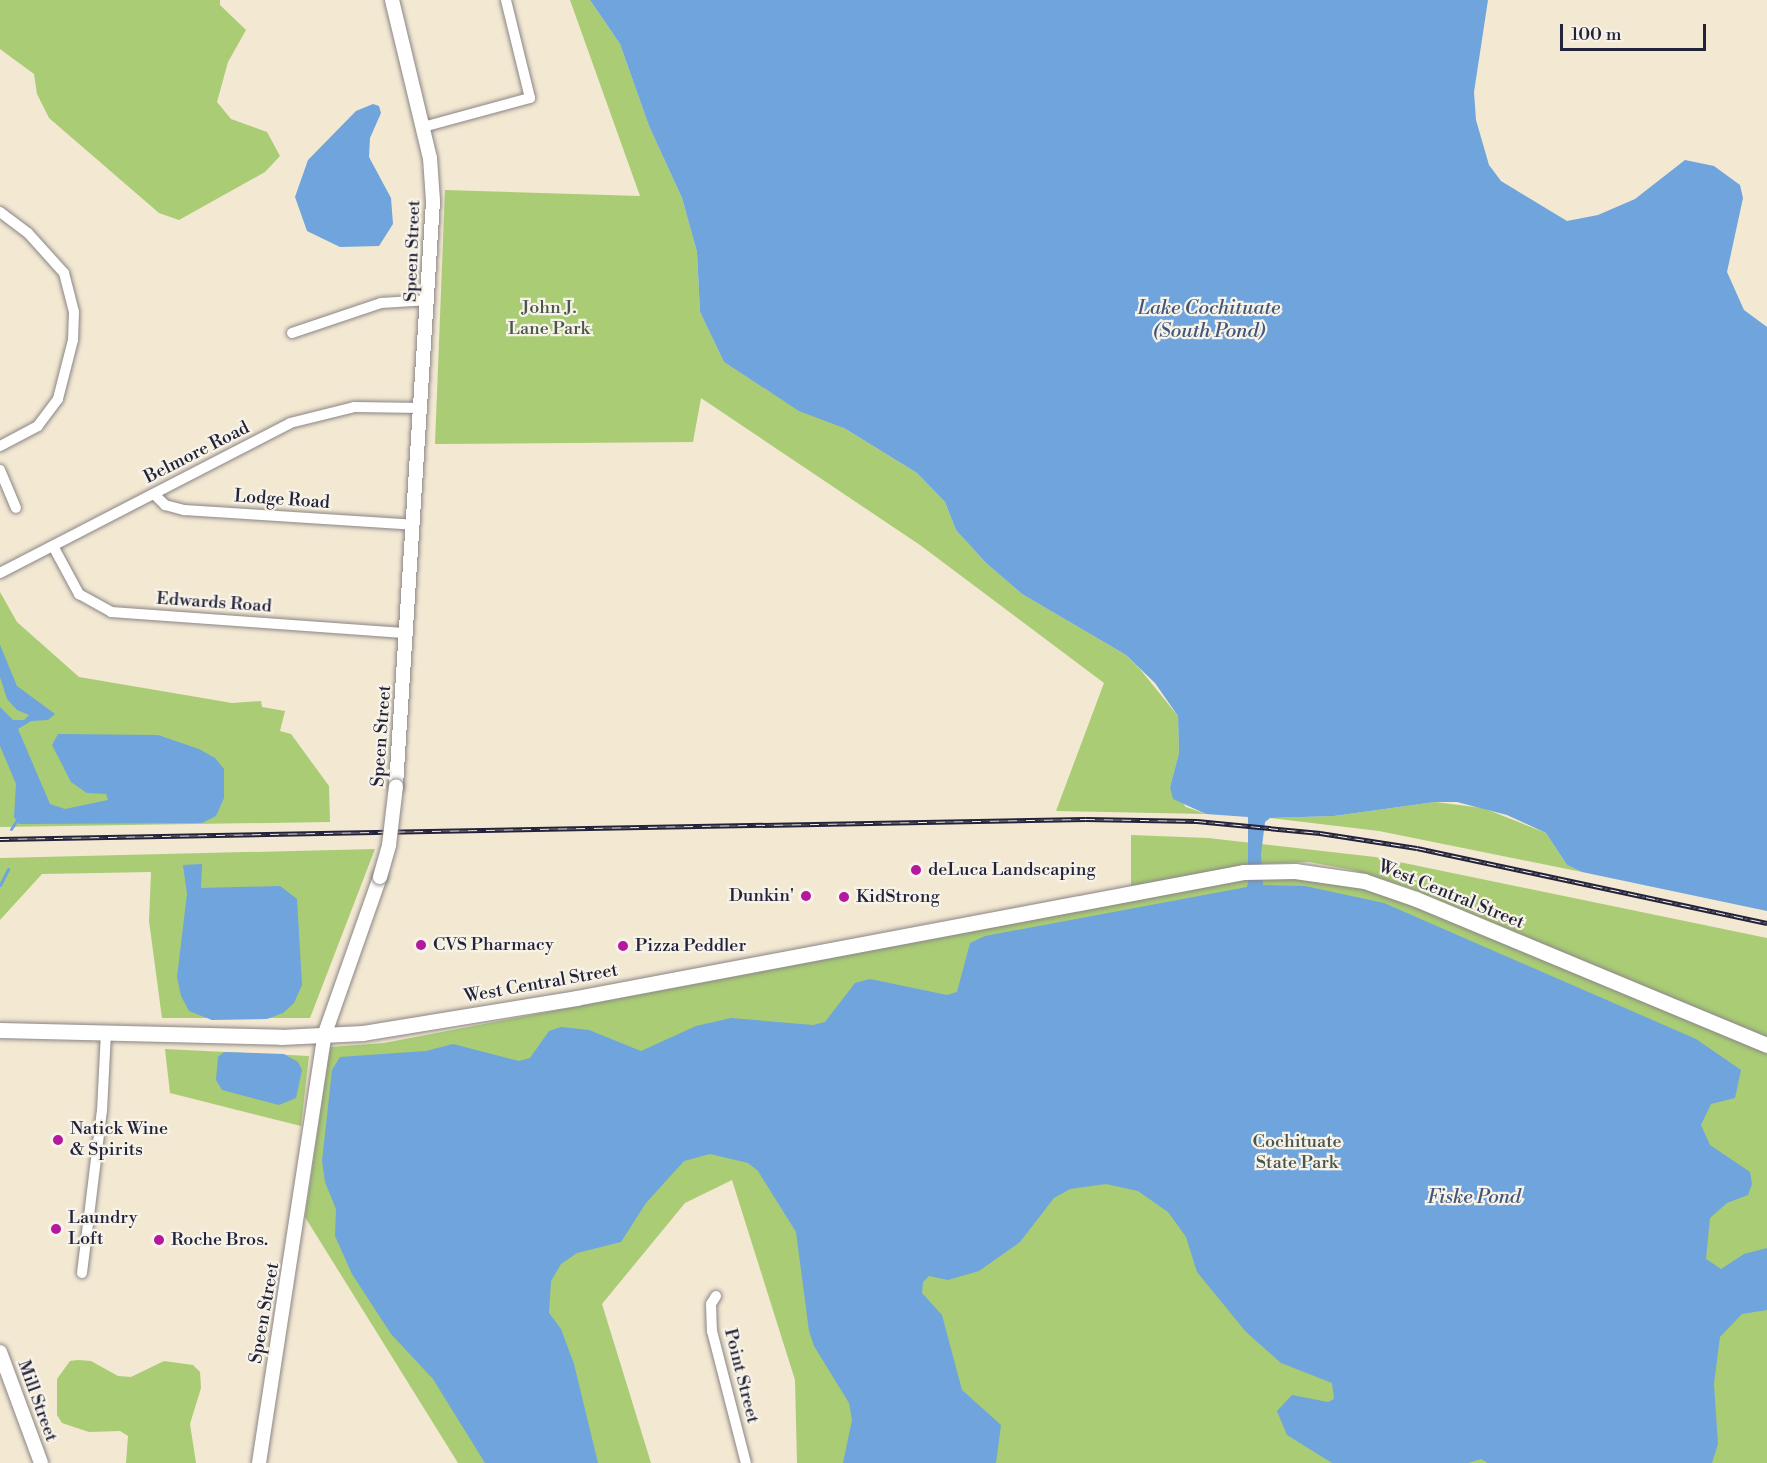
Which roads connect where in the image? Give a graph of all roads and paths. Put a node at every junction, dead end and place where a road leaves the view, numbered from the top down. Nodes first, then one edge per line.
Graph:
1 (392, 0) edge
2 (506, 0) edge
3 (423, 127) junction
4 (0, 212) edge
5 (429, 300) junction
6 (292, 333) dead end
7 (422, 408) junction
8 (0, 446) edge
9 (0, 470) edge
10 (154, 494) junction
11 (16, 507) dead end
12 (414, 525) junction
13 (53, 546) junction
14 (0, 573) edge
15 (407, 633) junction
16 (0, 1030) edge
17 (106, 1031) junction
18 (324, 1036) junction
19 (1767, 1045) edge
20 (82, 1273) dead end
21 (716, 1296) dead end
22 (0, 1352) edge
23 (41, 1463) edge
24 (259, 1463) edge
25 (746, 1463) edge

1 - 3 street, Speen Street
2 - 3 street
3 - 5 street, Speen Street
4 - 8 street
5 - 6 street
5 - 7 street, Speen Street
7 - 10 street, Belmore Road
7 - 12 street, Speen Street
9 - 11 street
10 - 12 street, Lodge Road
10 - 13 street, Belmore Road
12 - 15 street, Speen Street
13 - 14 street, Belmore Road
13 - 15 street, Edwards Road
15 - 18 street, Speen Street, bridge
16 - 17 main road, West Central Street
17 - 18 main road, West Central Street
17 - 20 street
18 - 19 main road, West Central Street
18 - 24 street, Speen Street
21 - 25 street, Point Street
22 - 23 street, Mill Street

